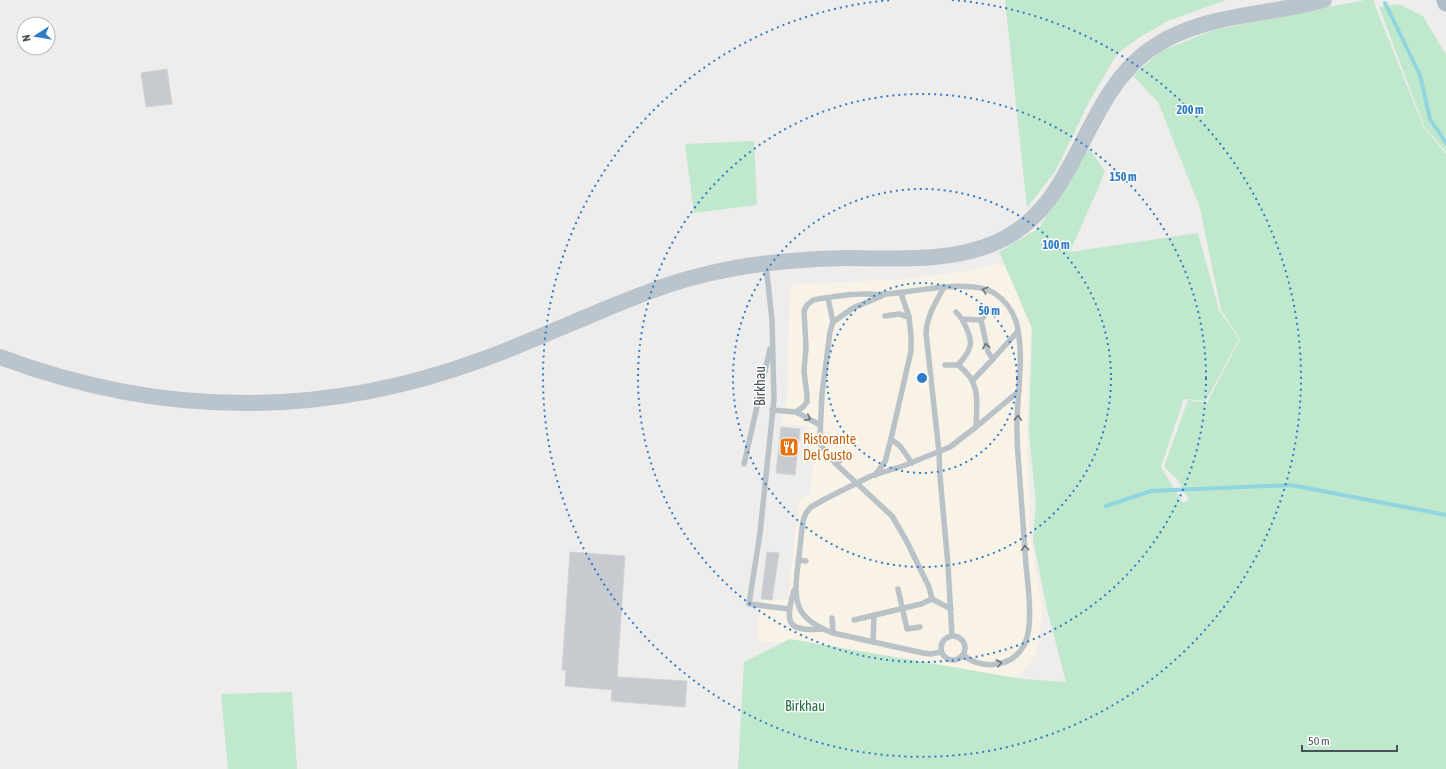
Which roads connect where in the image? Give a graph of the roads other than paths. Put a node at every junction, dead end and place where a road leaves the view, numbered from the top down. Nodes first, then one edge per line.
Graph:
1 (1324, 0) edge
2 (766, 263) junction
3 (944, 287) junction
4 (901, 293) junction
5 (886, 295) junction
6 (828, 298) junction
7 (990, 309) dead end
8 (956, 312) dead end
9 (885, 316) dead end
10 (909, 317) junction
11 (962, 319) junction
12 (982, 320) junction
13 (833, 322) junction
14 (1018, 331) junction
15 (772, 340) junction
16 (0, 357) edge
17 (993, 359) junction
18 (945, 365) dead end
19 (958, 365) junction
20 (973, 380) junction
21 (1019, 391) junction
22 (772, 410) junction
23 (796, 412) junction
24 (820, 425) junction
25 (976, 427) junction
26 (891, 439) junction
27 (939, 452) junction
28 (841, 459) dead end
29 (912, 463) junction
30 (744, 464) dead end
31 (836, 464) junction
32 (875, 475) junction
33 (856, 484) junction
34 (798, 560) junction
35 (806, 561) dead end
36 (795, 586) junction
37 (898, 589) dead end
38 (932, 599) junction
39 (789, 608) junction
40 (903, 609) junction
41 (951, 609) junction
42 (874, 616) junction
43 (832, 618) dead end
44 (854, 620) dead end
45 (920, 627) dead end
46 (822, 629) junction
47 (834, 633) junction
48 (952, 636) junction
49 (873, 642) junction
50 (941, 652) junction
51 (963, 655) junction

1 - 2 street
2 - 15 lane, Birkhau
2 - 16 street
3 - 4 lane
14 -> 3 lane
3 - 27 lane
4 - 5 lane
4 - 10 lane
5 - 6 lane
5 - 13 lane
6 - 13 lane
6 - 23 lane
7 - 12 lane
8 - 11 lane
9 - 10 lane
10 - 26 lane
11 - 12 lane
11 - 19 lane
17 -> 12 lane
13 - 24 lane
14 - 17 lane
14 - 21 lane
15 - 22 lane, Birkhau
15 - 30 lane
17 - 20 lane
18 - 19 lane
19 - 20 lane
20 - 25 lane
21 - 25 lane
51 -> 21 lane
22 - 23 lane
22 - 39 lane, Birkhau
23 -> 24 lane
24 - 31 lane
25 - 27 lane
26 - 29 lane
26 - 32 lane
27 - 29 lane
27 - 41 lane
28 - 31 lane
29 - 32 lane
31 - 33 lane
32 - 33 lane
33 - 34 lane
33 - 38 lane
34 - 35 lane
34 - 36 lane
36 - 39 lane
36 - 46 lane
37 - 40 lane
38 - 40 lane
38 - 41 lane
39 - 46 lane
40 - 42 lane
40 - 45 lane
41 - 48 lane
42 - 44 lane
42 - 49 lane
43 - 47 lane
46 - 47 lane
47 - 49 lane
48 - 50 lane
48 - 51 lane
49 - 50 lane
50 - 51 lane

